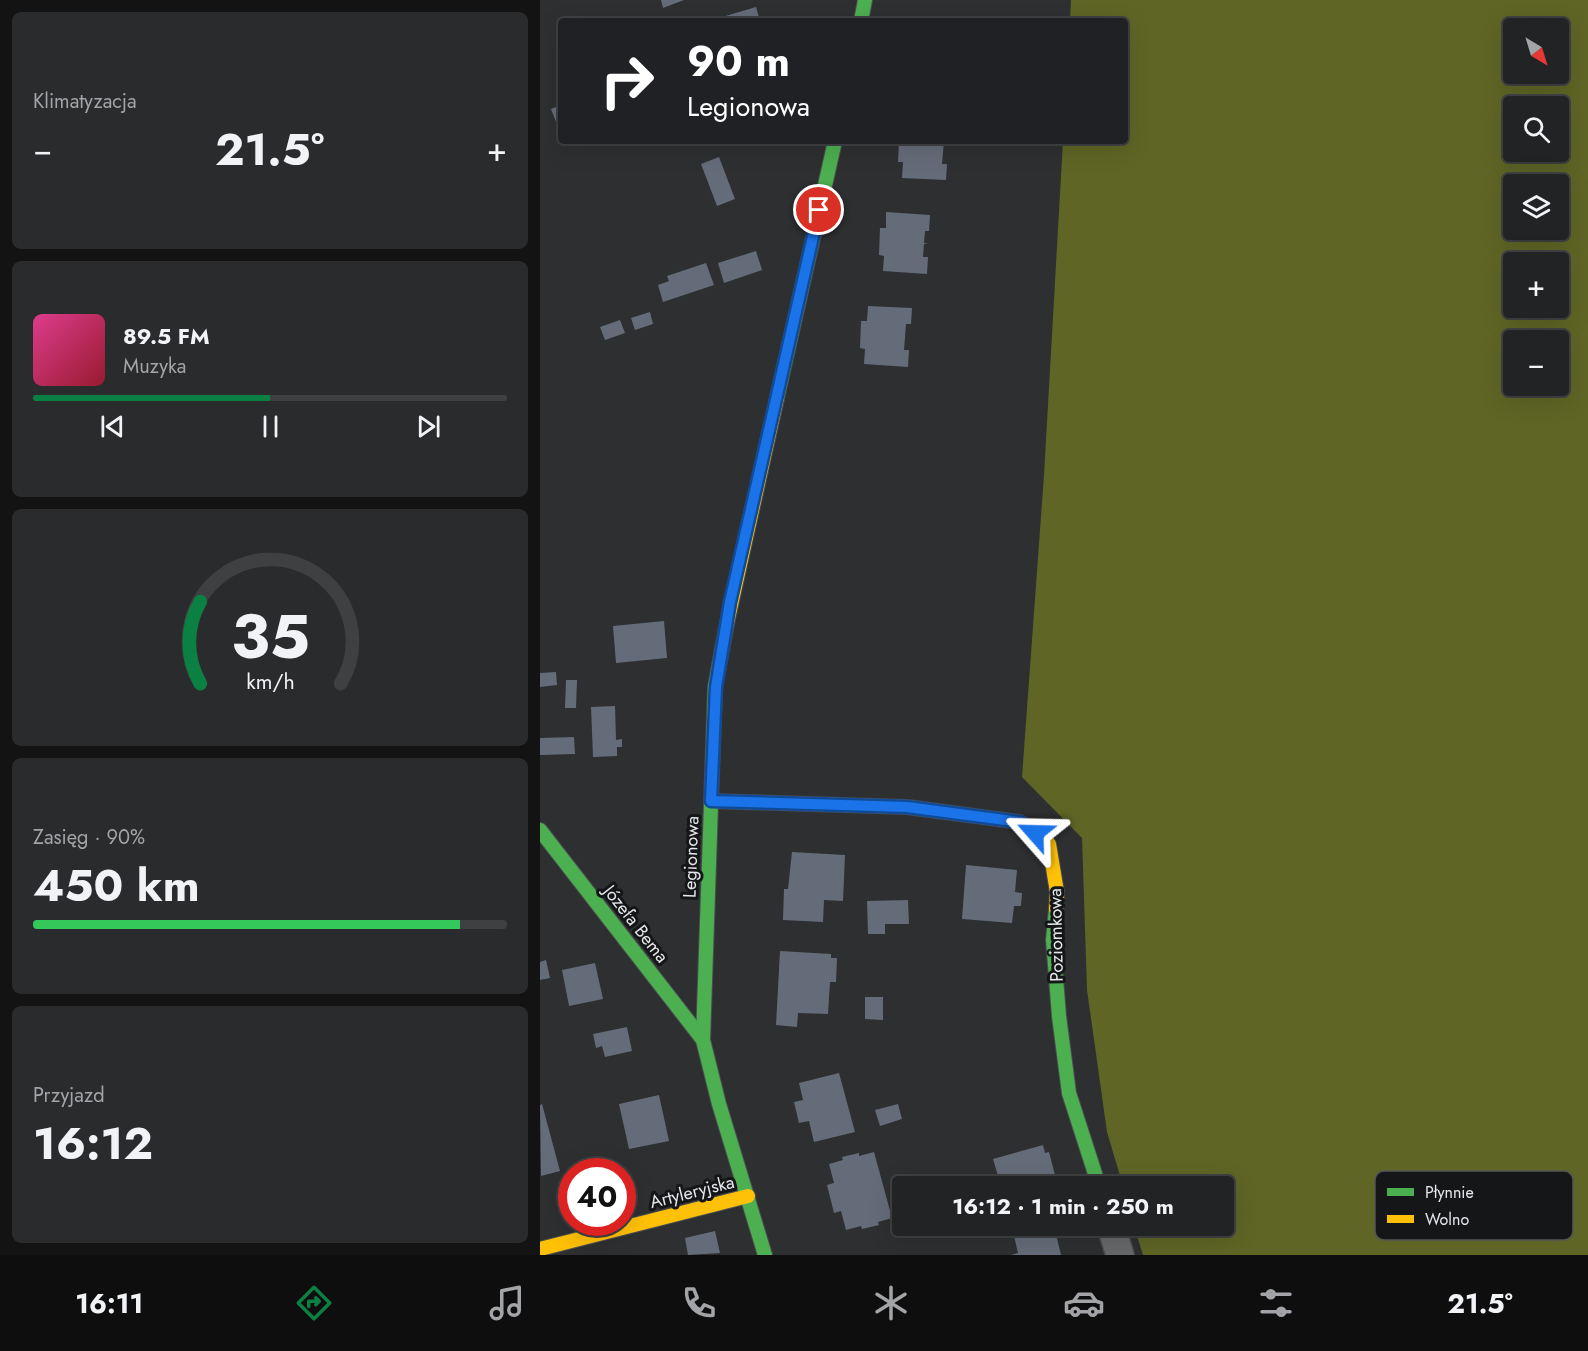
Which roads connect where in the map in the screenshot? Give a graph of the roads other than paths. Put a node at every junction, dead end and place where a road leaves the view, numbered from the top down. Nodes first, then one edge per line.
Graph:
1 (866, 0) edge
2 (862, 18) edge
3 (834, 144) edge
4 (711, 801) junction
5 (540, 830) edge
6 (703, 1040) junction
7 (1096, 1176) edge
8 (748, 1196) junction
9 (1114, 1236) edge
10 (540, 1249) edge
11 (765, 1255) edge
12 (1120, 1255) edge

1 - 2 street
3 - 4 street, Legionowa
4 - 6 street, Legionowa
4 - 7 street, Poziomkowa
5 - 6 street, Józefa Bema
6 - 8 street, Legionowa
8 - 10 street, Artyleryjska
8 - 11 street, Legionowa
9 - 12 street

